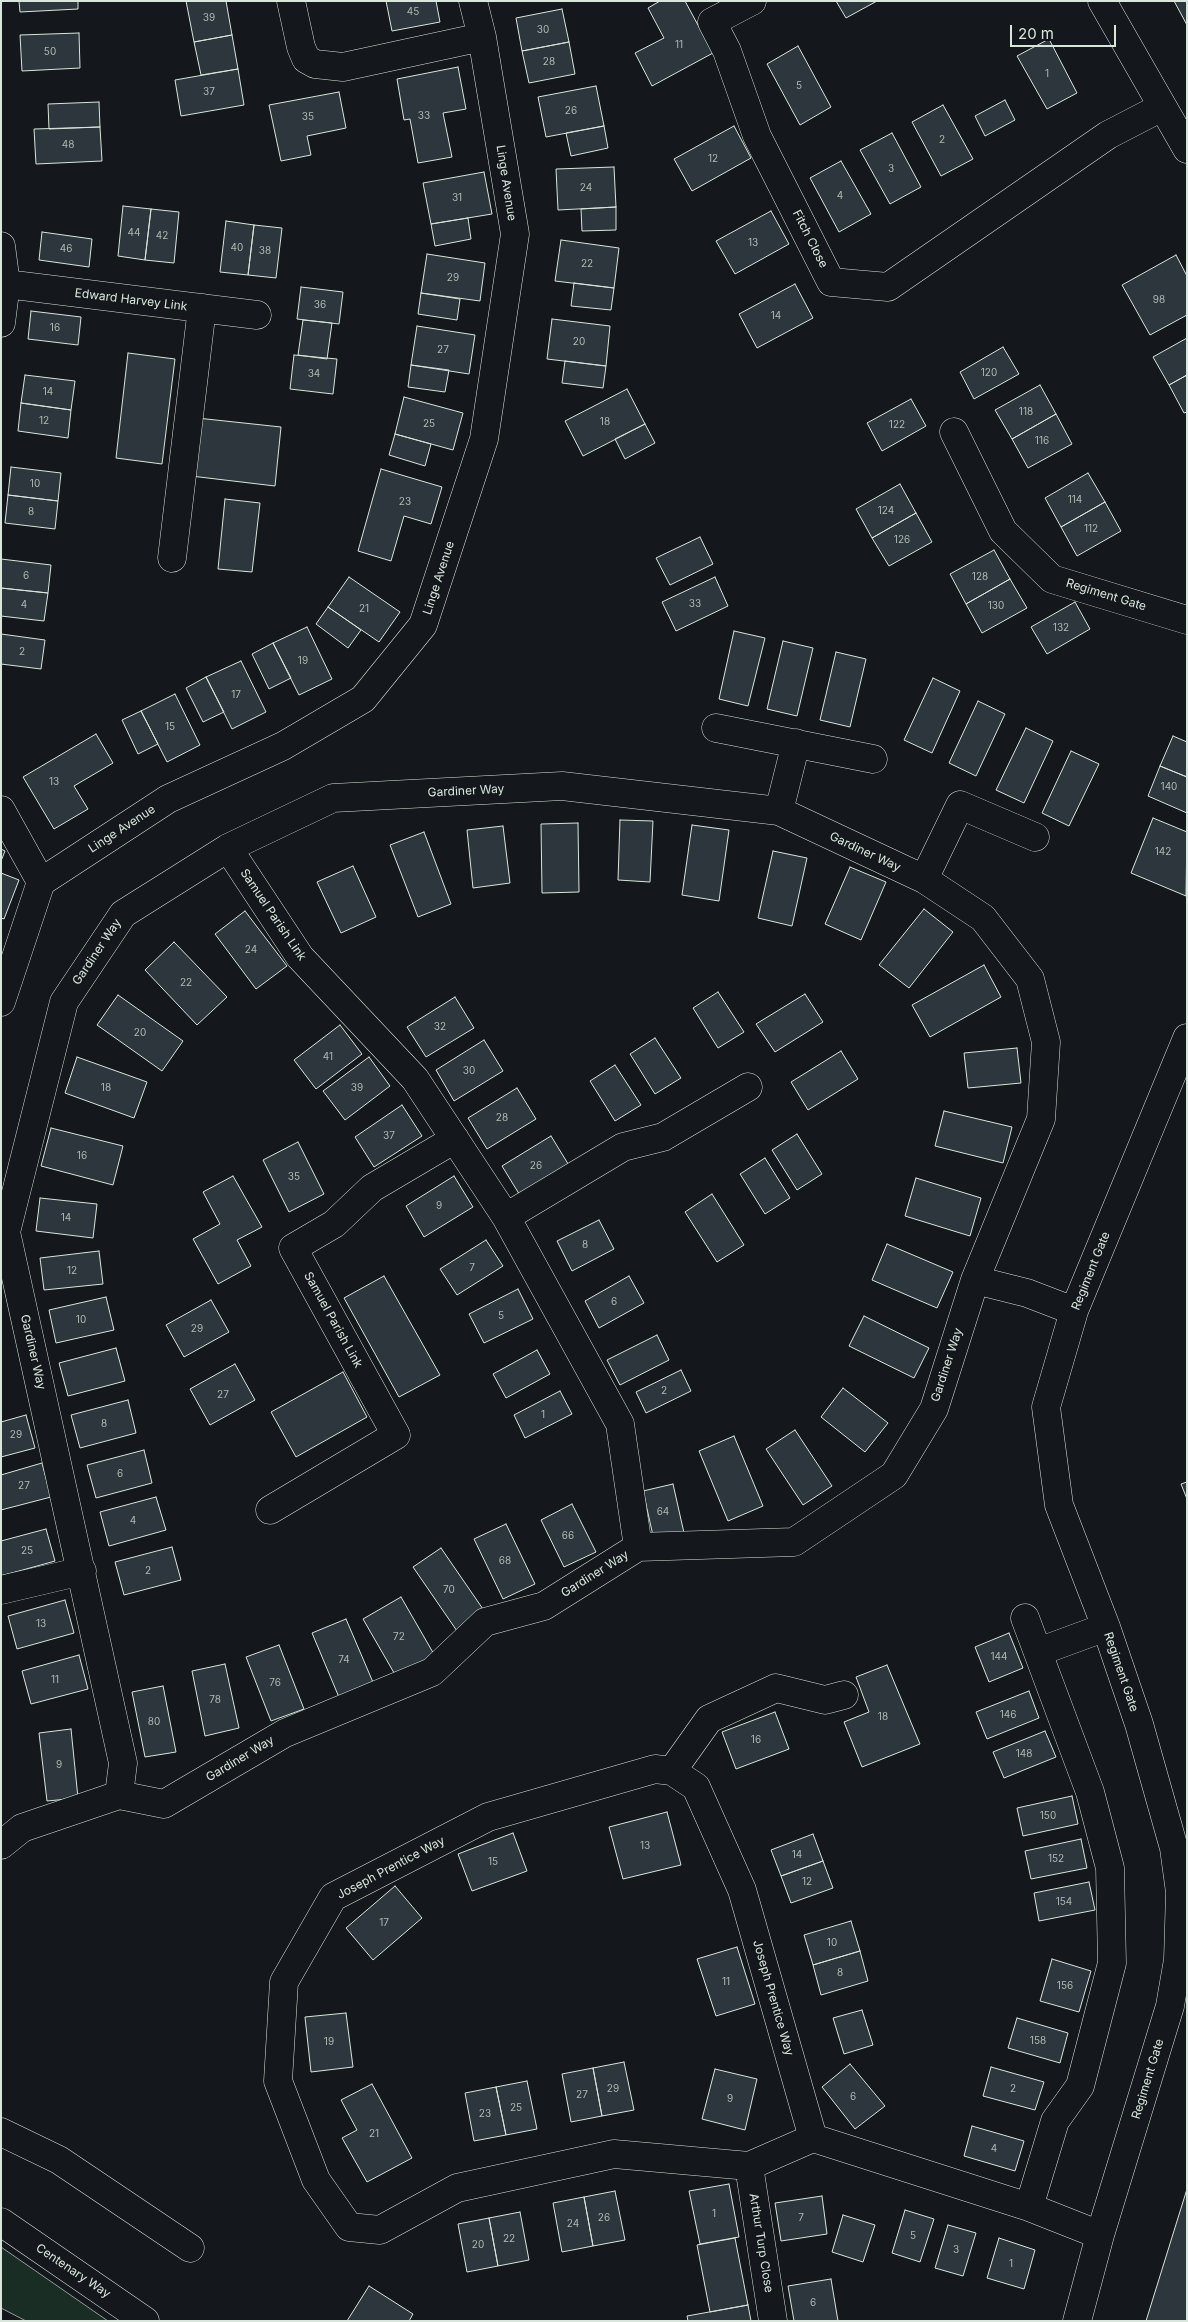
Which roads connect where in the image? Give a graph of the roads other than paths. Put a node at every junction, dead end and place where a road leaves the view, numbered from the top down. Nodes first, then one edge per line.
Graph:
1 (291, 1) edge
2 (473, 1) edge
3 (752, 1) edge
4 (1102, 1) edge
5 (482, 38) junction
6 (1162, 107) junction
7 (1187, 149) edge
8 (1, 246) edge
9 (6, 284) junction
10 (202, 308) junction
11 (257, 314) dead end
12 (1, 323) edge
13 (954, 432) dead end
14 (172, 558) dead end
15 (1187, 620) edge
16 (716, 728) dead end
17 (796, 742) junction
18 (873, 759) dead end
19 (1, 810) edge
20 (778, 812) junction
21 (1035, 837) dead end
22 (228, 848) junction
23 (924, 879) junction
24 (41, 882) junction
25 (1, 1002) edge
26 (1187, 1038) edge
27 (748, 1087) dead end
28 (455, 1139) junction
29 (506, 1217) junction
30 (975, 1280) junction
31 (1074, 1311) junction
32 (270, 1510) dead end
33 (638, 1547) junction
34 (82, 1570) junction
35 (1, 1590) edge
36 (1025, 1618) dead end
37 (1106, 1627) junction
38 (1038, 1652) junction
39 (844, 1695) dead end
40 (672, 1771) junction
41 (119, 1795) junction
42 (1, 1845) edge
43 (1179, 2009) edge
44 (1, 2132) edge
45 (814, 2138) junction
46 (749, 2166) junction
47 (1029, 2208) junction
48 (1, 2222) edge
49 (1100, 2234) junction
50 (190, 2248) dead end
51 (145, 2321) edge
52 (773, 2321) edge
53 (1077, 2321) edge

1 - 5 street
2 - 5 street, Linge Avenue
3 - 6 street, Fitch Close
4 - 6 street
5 - 24 street, Linge Avenue
6 - 7 street
8 - 9 street
9 - 10 street, Edward Harvey Link
9 - 12 street
10 - 11 street, Edward Harvey Link
10 - 14 street
13 - 15 street, Regiment Gate
16 - 17 street
17 - 18 street
17 - 20 street
19 - 24 street
20 - 22 street, Gardiner Way
20 - 23 street, Gardiner Way
21 - 23 street
22 - 28 street, Samuel Parish Link
22 - 34 street, Gardiner Way
23 - 30 street, Gardiner Way
24 - 25 street
26 - 31 street, Regiment Gate
27 - 29 street
28 - 29 street, Samuel Parish Link
28 - 32 street, Samuel Parish Link
29 - 33 street, Samuel Parish Link
30 - 31 street
30 - 33 street, Gardiner Way
31 - 37 street, Regiment Gate
33 - 41 street, Gardiner Way
34 - 35 street
34 - 41 street, Gardiner Way
36 - 38 street
37 - 38 street
37 - 43 street, Regiment Gate
38 - 47 street
39 - 40 street
40 - 45 street, Joseph Prentice Way
40 - 46 street, Joseph Prentice Way
41 - 42 street
43 - 49 street, Regiment Gate
44 - 50 street
45 - 46 street, Joseph Prentice Way
45 - 47 street
46 - 52 street, Arthur Turp Close
47 - 49 street
48 - 51 street, Centenary Way
49 - 53 street, Regiment Gate

